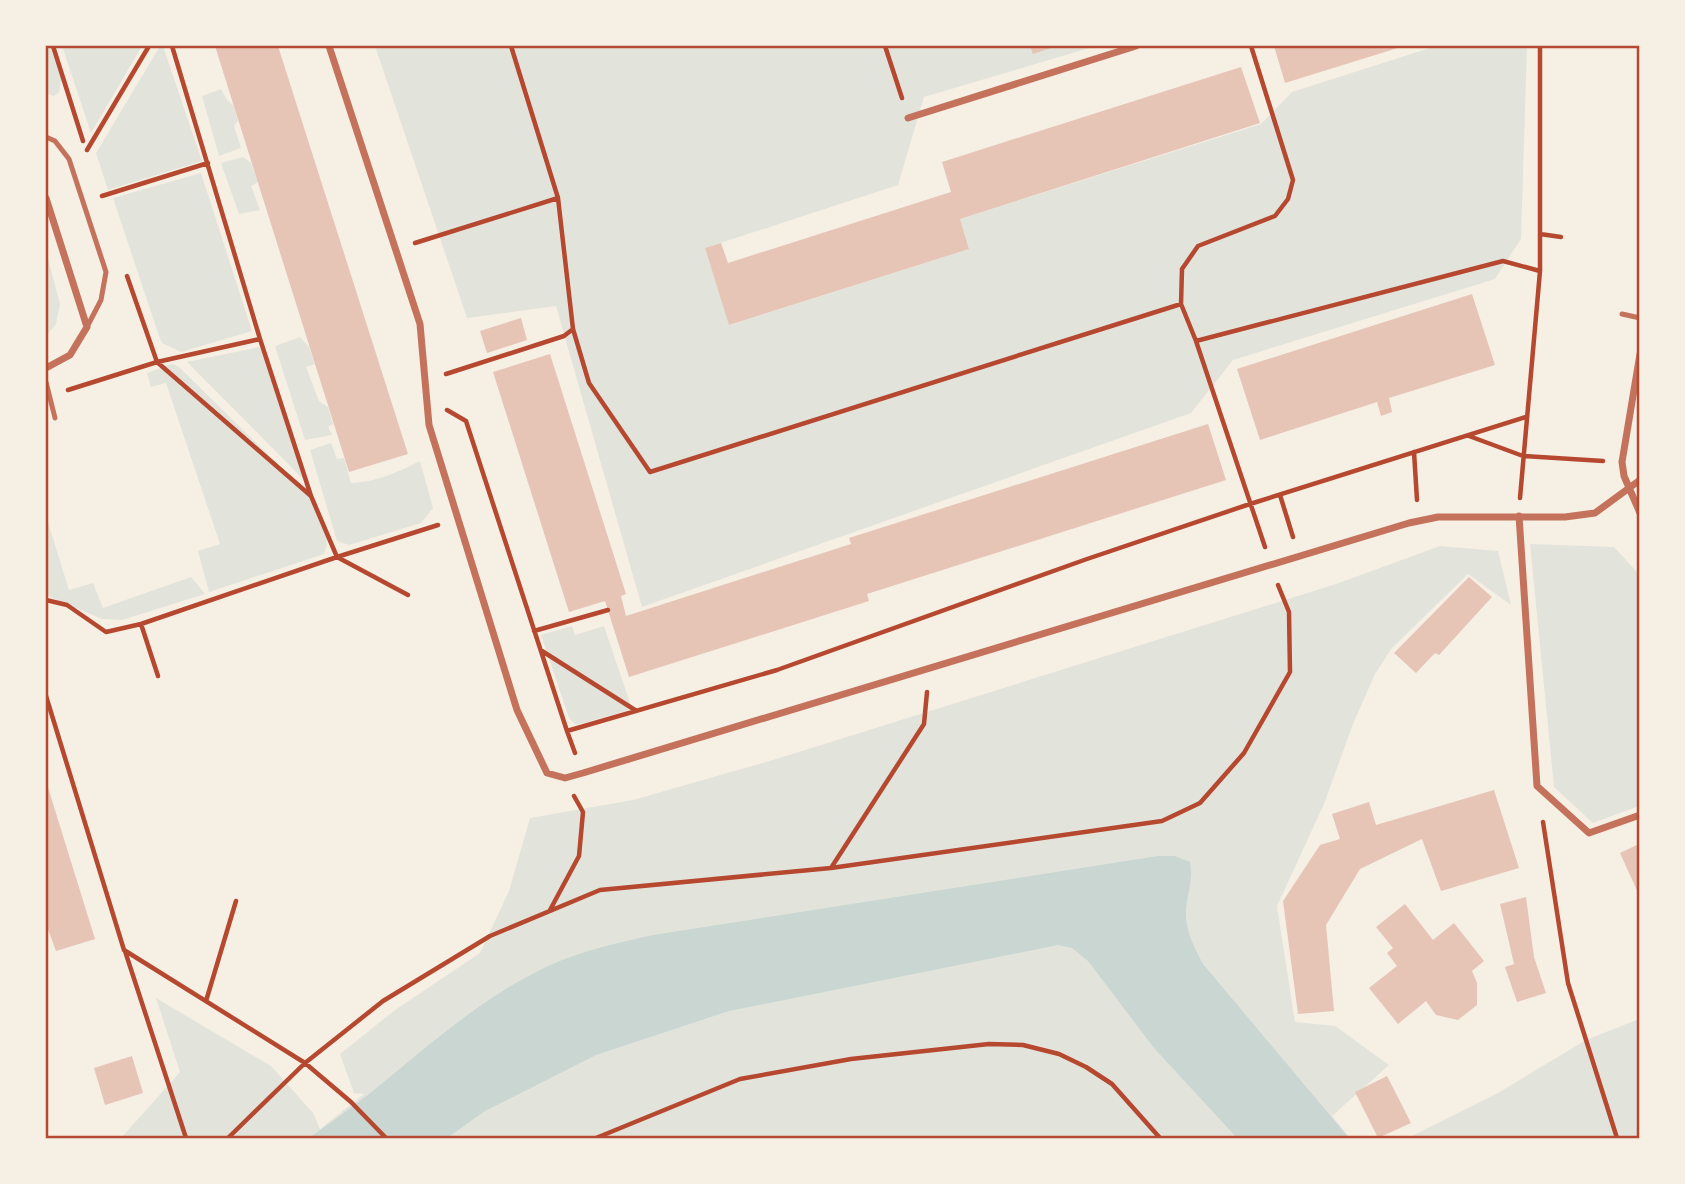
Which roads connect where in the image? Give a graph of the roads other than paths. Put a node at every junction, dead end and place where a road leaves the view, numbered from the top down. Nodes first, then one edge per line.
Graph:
1 (329, 46) edge
2 (1136, 46) edge
3 (908, 118) road end
4 (46, 137) edge
5 (46, 198) edge
6 (1622, 314) dead end
7 (1640, 318) edge
8 (87, 327) junction
9 (1640, 354) edge
10 (46, 368) edge
11 (46, 382) edge
12 (55, 418) dead end
13 (1640, 480) edge
14 (1629, 489) junction
15 (1640, 513) edge
16 (1519, 516) junction
17 (1640, 815) edge

1 - 16 street
2 - 3 street
4 - 8 lane
5 - 8 street
6 - 7 lane
8 - 10 street
9 - 14 street
11 - 12 lane
13 - 14 street
14 - 15 street
14 - 16 street
16 - 17 street

